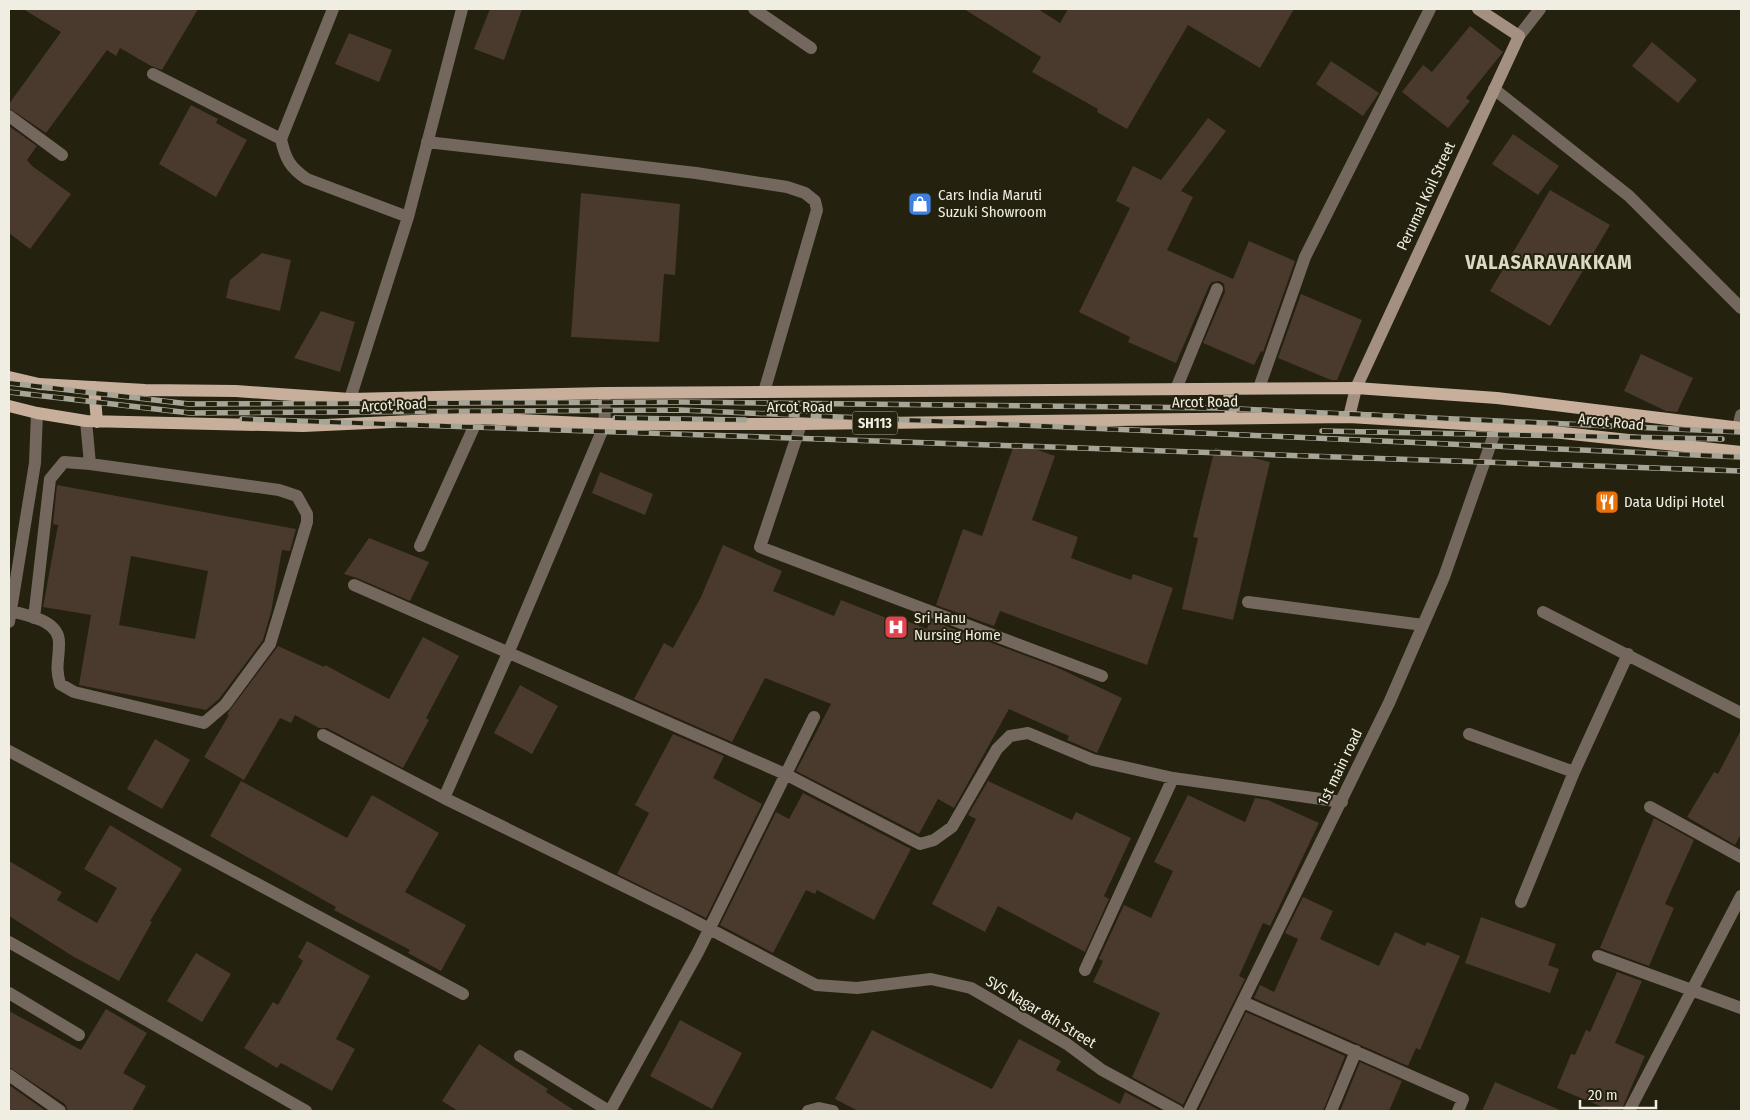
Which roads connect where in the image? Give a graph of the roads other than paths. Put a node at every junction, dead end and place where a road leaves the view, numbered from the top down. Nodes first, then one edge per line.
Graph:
1 (333, 9) edge
2 (462, 9) edge
3 (754, 9) edge
4 (1430, 9) edge
5 (1478, 9) edge
6 (1540, 9) edge
7 (1519, 36) junction
8 (811, 48) dead end
9 (154, 74) dead end
10 (1494, 89) junction
11 (9, 116) edge
12 (280, 139) junction
13 (427, 142) junction
14 (62, 155) dead end
15 (408, 217) junction
16 (1217, 289) dead end
17 (1741, 308) edge
18 (9, 377) edge
19 (94, 387) junction
20 (1259, 388) junction
21 (1356, 388) junction
22 (1176, 389) junction
23 (1229, 389) junction
24 (764, 392) junction
25 (604, 393) junction
26 (350, 399) junction
27 (9, 406) edge
28 (37, 413) junction
29 (1741, 415) edge
30 (1349, 417) junction
31 (478, 418) junction
32 (1231, 418) junction
33 (91, 422) junction
34 (605, 424) junction
35 (801, 424) junction
36 (1497, 426) junction
37 (1739, 428) edge
38 (1741, 452) edge
39 (90, 464) junction
40 (420, 546) dead end
41 (354, 584) dead end
42 (1248, 602) dead end
43 (1543, 612) dead end
44 (10, 616) edge
45 (34, 618) junction
46 (1423, 625) junction
47 (509, 651) junction
48 (1628, 654) junction
49 (1102, 676) dead end
50 (1741, 713) edge
51 (814, 717) dead end
52 (1469, 734) dead end
53 (323, 735) dead end
54 (9, 751) edge
55 (1574, 772) junction
56 (785, 774) junction
57 (1173, 778) junction
58 (444, 798) junction
59 (1342, 802) junction
60 (1650, 807) dead end
61 (1741, 857) edge
62 (1741, 896) edge
63 (1521, 902) dead end
64 (710, 930) junction
65 (9, 942) edge
66 (1598, 956) dead end
67 (1084, 970) dead end
68 (1692, 989) junction
69 (9, 993) edge
70 (463, 994) dead end
71 (1243, 1002) junction
72 (1741, 1008) edge
73 (79, 1036) dead end
74 (1356, 1051) junction
75 (520, 1056) dead end
76 (9, 1076) edge
77 (60, 1111) edge
78 (306, 1111) edge
79 (609, 1111) edge
80 (808, 1111) edge
81 (833, 1111) edge
82 (1178, 1111) edge
83 (1189, 1111) edge
84 (1331, 1111) edge
85 (1458, 1111) edge
86 (1629, 1111) edge

1 - 12 street
2 - 13 street
3 - 8 street
4 - 20 street
5 - 7 street
6 - 7 street
7 - 10 street, Perumal Koil Street
9 - 12 street
10 - 17 street
10 - 21 street, Perumal Koil Street
11 - 14 street
12 - 15 street
13 - 15 street
13 - 24 street
15 - 26 street
16 - 22 street
18 - 19 main road, Arcot Road / SH113
19 - 26 main road, Arcot Road / SH113
19 - 33 main road
20 - 21 main road, Arcot Road / SH113
20 - 23 main road, Arcot Road / SH113
21 - 30 street, Perumal Koil Street
21 - 37 main road, Arcot Road / SH113
22 - 23 main road, Arcot Road / SH113
22 - 24 main road, Arcot Road / SH113
23 - 32 main road
24 - 25 main road, Arcot Road / SH113
25 - 26 main road, Arcot Road / SH113
25 - 34 street
27 - 28 main road, Arcot Road / SH113
28 - 33 main road, Arcot Road / SH113
28 - 44 street
29 - 37 street
30 - 32 main road, Arcot Road / SH113
30 - 36 main road, Arcot Road / SH113
31 - 33 main road, Arcot Road / SH113
31 - 34 main road, Arcot Road / SH113
31 - 40 street
32 - 35 main road, Arcot Road / SH113
33 - 39 street
34 - 35 main road, Arcot Road / SH113
34 - 47 street
35 - 49 street
36 - 38 main road, Arcot Road / SH113
36 - 46 street, 1st main road
39 - 45 street
39 - 45 street
41 - 47 street
42 - 46 street
43 - 48 street
44 - 45 street
46 - 59 street, 1st main road
47 - 56 street
47 - 58 street
48 - 50 street
48 - 55 street
51 - 56 street
52 - 55 street
53 - 58 street, SVS Nagar 8th Street
54 - 70 street
55 - 63 street
56 - 57 street
56 - 64 street
57 - 59 street
57 - 67 street
58 - 64 street, SVS Nagar 8th Street
59 - 71 street, 1st main road
60 - 61 street
62 - 68 street
64 - 79 street
64 - 82 street, SVS Nagar 8th Street
65 - 78 street
66 - 68 street
68 - 72 street
68 - 86 street
69 - 73 street
71 - 74 street
71 - 83 street, 1st main road
74 - 84 street
74 - 85 street
75 - 79 street
76 - 77 street
80 - 81 street

